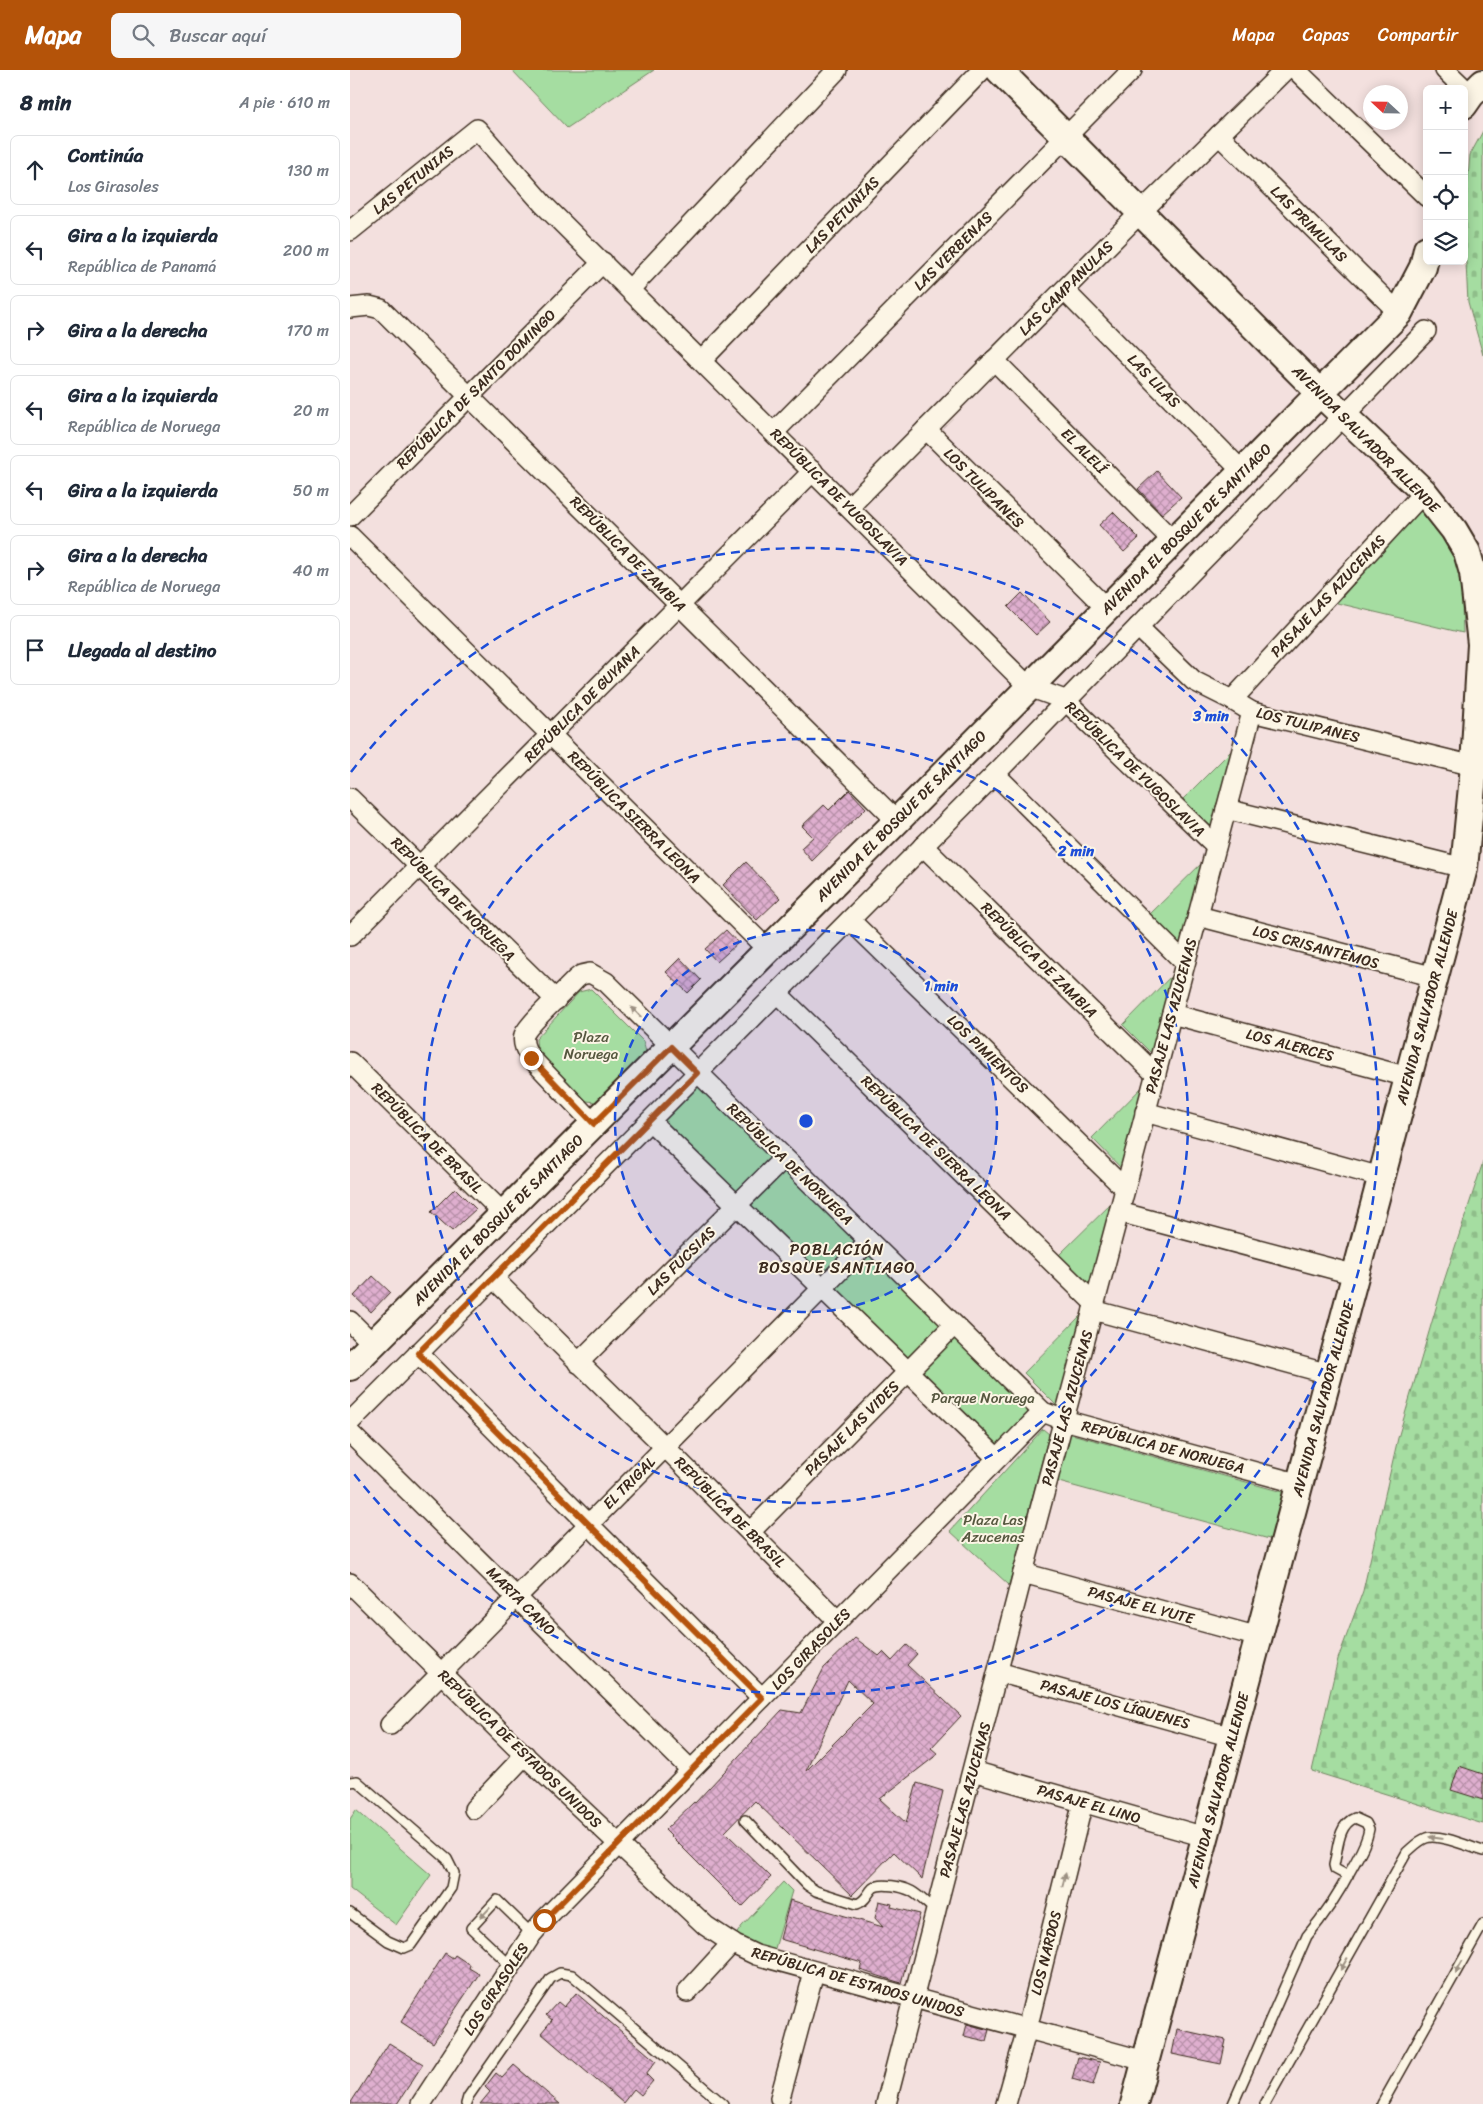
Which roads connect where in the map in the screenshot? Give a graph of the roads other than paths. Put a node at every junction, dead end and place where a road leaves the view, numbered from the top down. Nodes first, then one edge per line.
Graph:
1 (836, 70) edge
2 (982, 70) edge
3 (999, 70) edge
4 (1132, 70) edge
5 (1285, 70) edge
6 (1296, 70) edge
7 (1445, 70) edge
8 (1473, 94) edge
9 (477, 129) joint
10 (1219, 135) junction
11 (1065, 138) junction
12 (1423, 193) edge
13 (1140, 213) junction
14 (350, 231) edge
15 (603, 262) junction
16 (1423, 265) edge
17 (630, 289) junction
18 (1064, 290) junction
19 (350, 308) edge
20 (1399, 314) junction
21 (1426, 331) dead end
22 (702, 360) junction
23 (994, 360) junction
24 (1319, 392) junction
25 (469, 396) junction
26 (1343, 416) junction
27 (926, 429) junction
28 (774, 432) junction
29 (813, 471) junction
30 (1243, 472) junction
31 (1424, 492) junction
32 (849, 507) junction
33 (350, 516) edge
34 (350, 536) edge
35 (1174, 542) junction
36 (680, 605) junction
37 (1107, 609) junction
38 (1138, 627) junction
39 (1029, 686) junction
40 (1065, 700) junction
41 (1232, 700) junction
42 (1252, 712) junction
43 (550, 735) junction
44 (1474, 766) junction
45 (995, 774) junction
46 (350, 798) edge
47 (1226, 809) junction
48 (897, 821) junction
49 (923, 846) junction
50 (1216, 846) junction
51 (420, 866) junction
52 (1464, 868) junction
53 (1198, 916) junction
54 (850, 920) junction
55 (350, 936) edge
56 (768, 950) junction
57 (1185, 963) junction
58 (1435, 978) junction
59 (777, 993) junction
60 (556, 1000) junction
61 (1172, 1014) junction
62 (671, 1047) junction
63 (350, 1062) edge
64 (697, 1073) junction
65 (1156, 1075) junction
66 (1408, 1077) junction
67 (1146, 1112) junction
68 (650, 1121) junction
69 (594, 1124) junction
70 (784, 1158) junction
71 (1381, 1176) junction
72 (1125, 1189) junction
73 (736, 1206) junction
74 (1119, 1212) junction
75 (504, 1214) junction
76 (869, 1241) junction
77 (1356, 1275) junction
78 (493, 1278) junction
79 (822, 1289) junction
80 (1094, 1307) junction
81 (350, 1322) edge
82 (954, 1325) junction
83 (373, 1344) junction
84 (418, 1353) junction
85 (578, 1364) junction
86 (350, 1367) edge
87 (908, 1372) junction
88 (1329, 1374) junction
89 (1043, 1412) junction
90 (1064, 1420) junction
91 (350, 1422) edge
92 (350, 1433) edge
93 (665, 1447) junction
94 (997, 1458) junction
95 (1300, 1484) junction
96 (589, 1524) junction
97 (750, 1532) junction
98 (1023, 1573) junction
99 (350, 1583) edge
100 (516, 1597) junction
101 (838, 1621) junction
102 (1259, 1637) junction
103 (998, 1672) junction
104 (442, 1673) junction
105 (762, 1698) junction
106 (390, 1725) dead end
107 (1232, 1737) junction
108 (525, 1755) junction
109 (692, 1770) junction
110 (972, 1771) junction
111 (350, 1782) edge
112 (1084, 1802) junction
113 (474, 1809) dead end
114 (745, 1820) dead end
115 (1205, 1837) junction
116 (619, 1844) junction
117 (1483, 1852) edge
118 (1348, 1876) junction
119 (936, 1911) junction
120 (350, 1913) edge
121 (1483, 1924) edge
122 (532, 1934) junction
123 (732, 1943) junction
124 (511, 1966) junction
125 (814, 1972) junction
126 (687, 1992) dead end
127 (913, 1999) junction
128 (1027, 2029) junction
129 (1146, 2061) junction
130 (780, 2098) dead end
131 (421, 2104) edge
132 (466, 2104) edge
133 (723, 2104) edge
134 (886, 2104) edge
135 (1006, 2104) edge
136 (1135, 2104) edge
137 (1233, 2104) edge
138 (1265, 2104) edge
139 (1382, 2104) edge

1 - 17 street
2 - 22 street, LAS PETUNIAS
3 - 11 street, AVENIDA SALVADOR ALLENDE
4 - 11 street, LAS VERBENAS
5 - 10 street, LAS CAMPANULAS
6 - 12 street
7 - 8 street
9 - 14 street, LAS PETUNIAS
9 - 15 street, REPÚBLICA DE YUGOSLAVIA
10 - 13 street, LAS CAMPANULAS
10 - 20 street, LAS PRIMULAS
11 - 13 street, AVENIDA SALVADOR ALLENDE
11 - 28 street, LAS VERBENAS
13 - 18 street, LAS CAMPANULAS
13 - 24 street, AVENIDA SALVADOR ALLENDE
15 - 17 street, REPÚBLICA DE YUGOSLAVIA
15 - 25 street, REPÚBLICA DE SANTO DOMINGO
16 - 20 street, AVENIDA EL BOSQUE DE SANTIAGO
17 - 22 street, REPÚBLICA DE YUGOSLAVIA
18 - 23 street, LAS CAMPANULAS
18 - 30 street, LAS LILAS
19 - 25 street, REPÚBLICA DE ZAMBIA
20 - 24 street, AVENIDA EL BOSQUE DE SANTIAGO
21 - 26 street
22 - 28 street, REPÚBLICA DE YUGOSLAVIA
23 - 27 street, LAS CAMPANULAS
23 - 35 street, EL ALELÍ
24 - 26 street, AVENIDA SALVADOR ALLENDE
24 - 30 street, AVENIDA EL BOSQUE DE SANTIAGO
25 - 33 street, REPÚBLICA DE SANTO DOMINGO
25 - 36 street, REPÚBLICA DE ZAMBIA
26 - 31 street, AVENIDA SALVADOR ALLENDE
26 - 38 street
27 - 32 street, LAS CAMPANULAS
27 - 37 street, LOS TULIPANES
28 - 29 street, REPÚBLICA DE YUGOSLAVIA
29 - 32 street, REPÚBLICA DE YUGOSLAVIA
29 - 36 street, REPÚBLICA DE GUYANA
30 - 35 street, AVENIDA EL BOSQUE DE SANTIAGO
31 - 41 street, PASAJE LAS AZUCENAS
31 - 44 street, AVENIDA SALVADOR ALLENDE
32 - 39 street, REPÚBLICA DE YUGOSLAVIA
34 - 43 street, REPÚBLICA SIERRA LEONA
35 - 37 street, AVENIDA EL BOSQUE DE SANTIAGO
36 - 43 street, REPÚBLICA DE GUYANA
36 - 48 street, REPÚBLICA DE ZAMBIA
37 - 39 street, AVENIDA EL BOSQUE DE SANTIAGO
38 - 40 street
38 - 41 street, LOS TULIPANES
39 - 40 street, REPÚBLICA DE YUGOSLAVIA
39 - 48 street, AVENIDA EL BOSQUE DE SANTIAGO
40 - 45 street
40 - 50 street, REPÚBLICA DE YUGOSLAVIA
41 - 42 street, LOS TULIPANES
42 - 44 street, LOS TULIPANES
42 - 47 street, PASAJE LAS AZUCENAS
43 - 51 street, REPÚBLICA DE GUYANA
43 - 56 street, REPÚBLICA SIERRA LEONA
44 - 52 street, AVENIDA SALVADOR ALLENDE
45 - 49 street
45 - 57 street
46 - 51 street, REPÚBLICA DE NORUEGA
47 - 50 street, PASAJE LAS AZUCENAS
47 - 52 street
48 - 56 street, AVENIDA EL BOSQUE DE SANTIAGO
49 - 54 street
49 - 65 street, REPÚBLICA DE ZAMBIA
50 - 53 street, PASAJE LAS AZUCENAS
51 - 55 street, REPÚBLICA DE GUYANA
51 - 60 street, REPÚBLICA DE NORUEGA
52 - 58 street, AVENIDA SALVADOR ALLENDE
53 - 57 street, PASAJE LAS AZUCENAS
53 - 58 street, LOS CRISANTEMOS
54 - 59 street
54 - 72 street, LOS PIMIENTOS
56 - 62 street, AVENIDA EL BOSQUE DE SANTIAGO
57 - 61 street, PASAJE LAS AZUCENAS
58 - 66 street, AVENIDA SALVADOR ALLENDE
59 - 64 street
59 - 80 street, REPÚBLICA DE SIERRA LEONA
62 -> 60 street, REPÚBLICA DE NORUEGA
60 - 69 street, REPÚBLICA DE NORUEGA
61 - 65 street, PASAJE LAS AZUCENAS
61 - 66 street, LOS ALERCES
62 - 64 street, REPÚBLICA DE NORUEGA
62 - 69 street, AVENIDA EL BOSQUE DE SANTIAGO
63 - 75 street, REPÚBLICA DE BRASIL
64 - 68 street
64 - 70 street, REPÚBLICA DE NORUEGA
65 - 67 street, PASAJE LAS AZUCENAS
66 - 71 street, AVENIDA SALVADOR ALLENDE
67 - 71 street
67 - 72 street, PASAJE LAS AZUCENAS
68 - 73 street
68 - 78 street
69 - 75 street, AVENIDA EL BOSQUE DE SANTIAGO
70 - 73 street, LAS FUCSIAS
70 - 76 street, REPÚBLICA DE NORUEGA
71 - 77 street, AVENIDA SALVADOR ALLENDE
72 - 74 street, PASAJE LAS AZUCENAS
73 - 79 street
73 - 85 street, LAS FUCSIAS
74 - 77 street
74 - 80 street, PASAJE LAS AZUCENAS
75 - 83 street, AVENIDA EL BOSQUE DE SANTIAGO
76 - 79 street, EL TRIGAL
76 - 82 street, REPÚBLICA DE NORUEGA
77 - 88 street, AVENIDA SALVADOR ALLENDE
78 - 84 street
78 - 85 street, REPÚBLICA DE BRASIL
79 - 87 street
79 - 93 street, EL TRIGAL
80 - 88 street, REPÚBLICA DE SIERRA LEONA
80 - 90 street, PASAJE LAS AZUCENAS
81 - 83 street
82 - 87 street, PASAJE LAS VIDES
82 - 89 street, REPÚBLICA DE NORUEGA
83 - 86 street, AVENIDA EL BOSQUE DE SANTIAGO
84 - 91 street
84 - 96 street
85 - 93 street, REPÚBLICA DE BRASIL
87 - 94 street
87 - 97 street, PASAJE LAS VIDES
88 - 95 street, AVENIDA SALVADOR ALLENDE
89 - 90 street, REPÚBLICA DE NORUEGA
89 - 94 street, LOS GIRASOLES
90 - 95 street, REPÚBLICA DE NORUEGA
90 - 98 street, PASAJE LAS AZUCENAS
92 - 100 street, MARTA CANO
93 - 96 street, EL TRIGAL
93 - 97 street, REPÚBLICA DE BRASIL
94 - 101 street, LOS GIRASOLES
95 - 102 street, AVENIDA SALVADOR ALLENDE
96 - 100 street, EL TRIGAL
96 - 105 street
97 - 101 street, REPÚBLICA DE BRASIL
98 - 102 street, PASAJE EL YUTE
98 - 103 street, PASAJE LAS AZUCENAS
99 - 104 street, REPÚBLICA DE ESTADOS UNIDOS
100 - 104 street, EL TRIGAL
100 - 109 street, MARTA CANO
101 - 105 street, LOS GIRASOLES
102 - 107 street, AVENIDA SALVADOR ALLENDE
103 - 107 street, PASAJE LOS LÍQUENES
103 - 110 street, PASAJE LAS AZUCENAS
104 - 106 street, EL TRIGAL
104 - 108 street, REPÚBLICA DE ESTADOS UNIDOS
105 - 109 street, LOS GIRASOLES
107 - 115 street, AVENIDA SALVADOR ALLENDE
108 - 113 street
108 - 116 street, REPÚBLICA DE ESTADOS UNIDOS
109 - 116 street, LOS GIRASOLES
110 - 112 street, PASAJE EL LINO
110 - 119 street, PASAJE LAS AZUCENAS
111 - 120 lane
112 - 115 street, PASAJE EL LINO
128 -> 112 street, LOS NARDOS
114 - 119 lane
115 - 129 street, AVENIDA SALVADOR ALLENDE
116 - 122 street, LOS GIRASOLES
116 - 123 street, REPÚBLICA DE ESTADOS UNIDOS
117 -> 138 lane
118 - 118 lane
118 - 137 lane
119 - 127 street, PASAJE LAS AZUCENAS
121 -> 139 lane
122 - 124 street, LOS GIRASOLES
122 -> 124 lane
123 - 125 street, REPÚBLICA DE ESTADOS UNIDOS
123 - 126 street
124 - 131 street, LOS GIRASOLES
125 - 127 street, REPÚBLICA DE ESTADOS UNIDOS
125 - 130 street
127 - 128 street, REPÚBLICA DE ESTADOS UNIDOS
127 - 134 street, PASAJE LAS AZUCENAS
128 - 129 street, REPÚBLICA DE ESTADOS UNIDOS
128 - 135 street, LOS NARDOS
129 - 136 street, AVENIDA SALVADOR ALLENDE
132 - 133 lane

